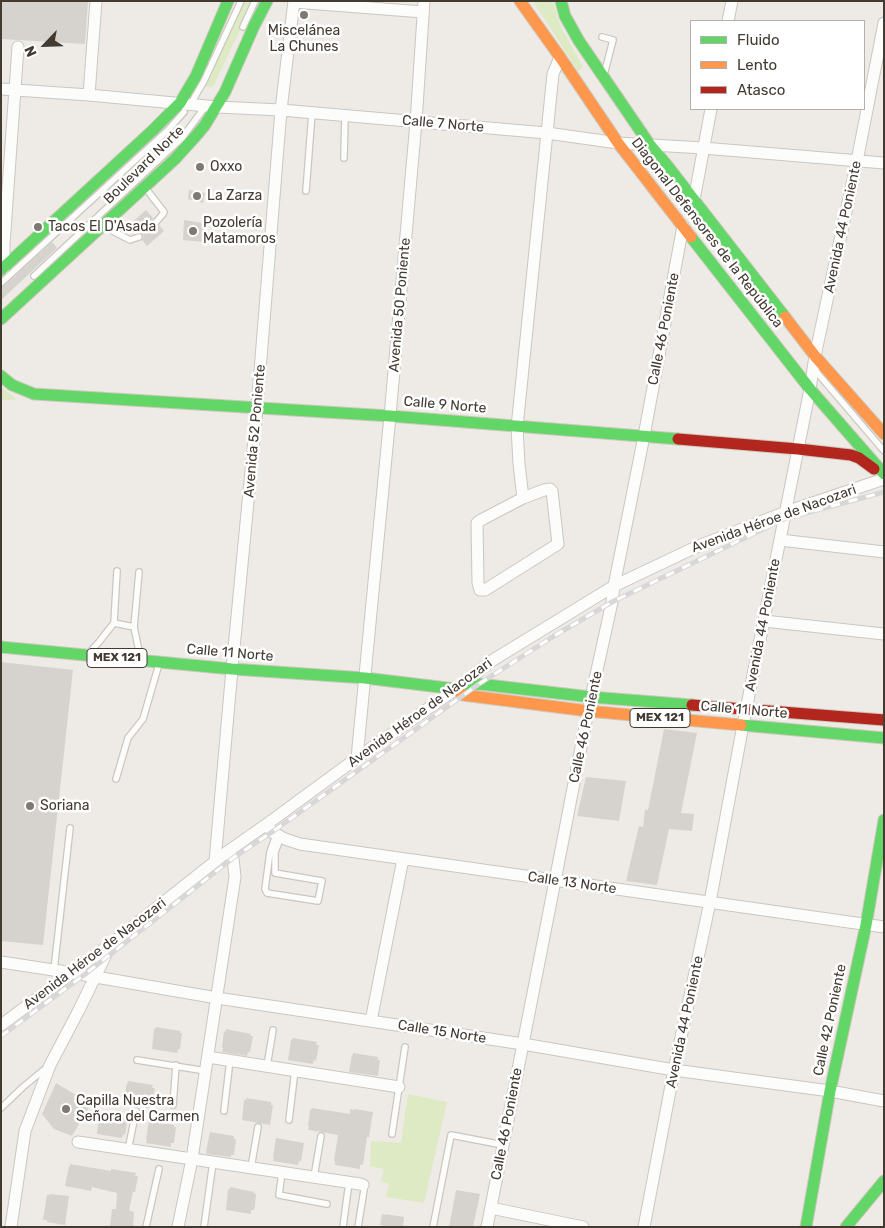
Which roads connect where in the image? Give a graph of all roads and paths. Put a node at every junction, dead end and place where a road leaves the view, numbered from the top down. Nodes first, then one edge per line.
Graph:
1 (96, 1) edge
2 (228, 1) edge
3 (241, 1) edge
4 (255, 1) edge
5 (267, 1) edge
6 (294, 1) edge
7 (555, 1) edge
8 (561, 1) edge
9 (574, 1) edge
10 (732, 1) edge
11 (520, 2) edge
12 (423, 7) edge
13 (728, 20) edge
14 (561, 22) dead end
15 (884, 23) edge
16 (572, 29) junction
17 (240, 36) dead end
18 (602, 37) dead end
19 (18, 47) dead end
20 (563, 54) junction
21 (604, 78) junction
22 (1, 88) edge
23 (16, 90) junction
24 (89, 95) junction
25 (186, 103) junction
26 (211, 104) junction
27 (281, 110) junction
28 (711, 110) edge
29 (312, 113) junction
30 (345, 116) junction
31 (416, 122) junction
32 (547, 133) junction
33 (634, 144) junction
34 (703, 148) junction
35 (344, 158) dead end
36 (857, 161) junction
37 (884, 163) edge
38 (145, 187) junction
39 (306, 191) dead end
40 (694, 200) junction
41 (156, 222) dead end
42 (104, 226) junction
43 (683, 226) junction
44 (139, 237) dead end
45 (2, 269) edge
46 (30, 280) dead end
47 (1, 283) edge
48 (756, 310) dead end
49 (1, 319) edge
50 (812, 362) junction
51 (1, 376) edge
52 (811, 385) junction
53 (258, 408) junction
54 (390, 416) junction
55 (517, 427) junction
56 (884, 434) edge
57 (644, 436) junction
58 (798, 449) junction
59 (884, 450) edge
60 (884, 465) edge
61 (884, 477) edge
62 (523, 498) junction
63 (786, 512) junction
64 (780, 540) junction
65 (884, 552) edge
66 (117, 571) dead end
67 (140, 572) dead end
68 (614, 586) junction
69 (764, 621) junction
70 (114, 623) junction
71 (134, 627) junction
72 (884, 634) edge
73 (1, 647) edge
74 (86, 655) junction
75 (141, 660) junction
76 (160, 662) junction
77 (232, 669) junction
78 (365, 678) junction
79 (456, 689) junction
80 (591, 697) junction
81 (746, 710) junction
82 (588, 711) junction
83 (884, 720) edge
84 (743, 725) junction
85 (884, 738) edge
86 (357, 758) junction
87 (116, 779) dead end
88 (884, 820) edge
89 (267, 824) junction
90 (70, 828) dead end
91 (278, 836) junction
92 (228, 852) junction
93 (403, 859) junction
94 (215, 861) junction
95 (556, 881) junction
96 (710, 902) junction
97 (866, 925) junction
98 (884, 927) edge
99 (112, 943) junction
100 (1, 962) edge
101 (54, 970) junction
102 (73, 973) junction
103 (95, 977) junction
104 (217, 998) junction
105 (370, 1021) junction
106 (1, 1025) edge
107 (273, 1030) dead end
108 (523, 1044) junction
109 (405, 1047) dead end
110 (208, 1057) junction
111 (137, 1060) dead end
112 (230, 1060) junction
113 (50, 1065) junction
114 (176, 1066) junction
115 (267, 1066) junction
116 (295, 1070) junction
117 (674, 1070) junction
118 (206, 1071) junction
119 (399, 1087) junction
120 (830, 1091) junction
121 (884, 1101) edge
122 (172, 1105) dead end
123 (1, 1108) edge
124 (136, 1111) dead end
125 (224, 1111) dead end
126 (289, 1120) dead end
127 (258, 1126) dead end
128 (392, 1134) dead end
129 (321, 1136) dead end
130 (78, 1142) dead end
131 (503, 1145) junction
132 (128, 1150) junction
133 (192, 1159) junction
134 (213, 1162) junction
135 (252, 1168) junction
136 (159, 1169) dead end
137 (282, 1172) junction
138 (314, 1177) junction
139 (884, 1181) edge
140 (349, 1182) junction
141 (363, 1185) joint
142 (327, 1204) dead end
143 (491, 1208) junction
144 (807, 1224) edge
145 (844, 1226) edge
146 (11, 1227) edge
147 (146, 1227) edge
148 (178, 1227) edge
149 (204, 1227) edge
150 (343, 1227) edge
151 (358, 1227) edge
152 (433, 1227) edge
153 (487, 1227) edge
154 (583, 1227) edge
155 (644, 1227) edge
156 (818, 1227) edge

1 - 24 street
2 - 25 main road, Boulevard Norte
3 - 25 lane
4 - 17 lane
5 - 26 main road, Boulevard Norte
6 - 12 street
6 - 27 street, Avenida 52 Poniente
7 - 14 lane
8 - 16 main road, Diagonal Defensores de la República
9 - 16 main road
10 - 13 street
11 - 20 main road, Diagonal Defensores de la República
12 - 31 street, Avenida 50 Poniente
15 - 36 street, Avenida 44 Poniente
16 - 21 main road, Diagonal Defensores de la República
18 - 21 lane
19 - 23 street
20 - 32 street
20 - 33 main road, Diagonal Defensores de la República
21 - 33 main road, Diagonal Defensores de la República
22 - 23 street, Calle 7 Norte
23 - 24 street, Calle 7 Norte
23 - 45 street
24 - 25 street, Calle 7 Norte
25 - 26 street, Calle 7 Norte
25 - 45 main road, Boulevard Norte
25 - 47 lane
26 - 27 street, Calle 7 Norte
26 - 38 main road, Boulevard Norte
26 - 46 lane
27 - 29 street, Calle 7 Norte
27 - 53 street, Avenida 52 Poniente
28 - 34 street
29 - 30 street, Calle 7 Norte
29 - 39 lane
30 - 31 street, Calle 7 Norte
30 - 35 lane
31 - 32 street, Calle 7 Norte
31 - 54 street, Avenida 50 Poniente
32 - 33 street, Calle 7 Norte
32 - 55 street
33 - 34 street, Calle 7 Norte
33 - 40 main road, Diagonal Defensores de la República
33 - 43 main road, Diagonal Defensores de la República
34 - 36 street, Calle 7 Norte
34 - 40 street
36 - 37 street, Calle 7 Norte
36 - 50 street, Avenida 44 Poniente
38 - 41 lane
38 - 42 main road, Boulevard Norte
40 - 50 main road, Diagonal Defensores de la República
42 - 44 lane
42 - 49 main road, Boulevard Norte
43 - 52 main road, Diagonal Defensores de la República
43 - 57 street, Calle 46 Poniente
48 - 52 lane
50 - 52 street, Avenida 44 Poniente
50 - 56 main road, Diagonal Defensores de la República
50 - 59 lane
51 - 53 main road, Calle 9 Norte
52 - 58 street, Avenida 44 Poniente
52 - 60 lane
52 - 61 main road, Diagonal Defensores de la República
53 - 54 main road, Calle 9 Norte
53 - 77 street, Avenida 52 Poniente
54 - 55 main road, Calle 9 Norte
54 - 78 street, Avenida 50 Poniente
55 - 57 main road, Calle 9 Norte
55 - 62 street
57 - 58 main road, Calle 9 Norte
57 - 68 street, Calle 46 Poniente
58 - 61 main road, Calle 9 Norte
58 - 63 street, Avenida 44 Poniente
61 - 63 street, Avenida Héroe de Nacozari
62 - 62 street
63 - 64 street, Avenida 44 Poniente
63 - 68 street, Avenida Héroe de Nacozari
64 - 65 street
64 - 69 street, Avenida 44 Poniente
66 - 70 lane
67 - 71 lane
68 - 79 street, Avenida Héroe de Nacozari
68 - 80 street, Calle 46 Poniente
69 - 72 street
69 - 81 street, Avenida 44 Poniente
70 - 71 lane
70 - 74 lane
71 - 75 lane
73 - 74 main road, Calle 11 Norte / MEX 121
74 - 75 main road, Calle 11 Norte / MEX 121
75 - 76 main road, Calle 11 Norte / MEX 121
76 - 77 main road, Calle 11 Norte / MEX 121
76 - 87 lane
77 - 78 main road, Calle 11 Norte / MEX 121
77 - 94 street, Avenida 52 Poniente
78 - 79 main road, Calle 11 Norte / MEX 121
78 - 86 street, Avenida 50 Poniente
79 - 80 main road, Calle 11 Norte / MEX 121
79 - 82 main road, Calle 11 Norte / MEX 121
79 - 86 street, Avenida Héroe de Nacozari
80 - 81 main road, Calle 11 Norte / MEX 121
80 - 82 street, Calle 46 Poniente
81 - 83 main road, Calle 11 Norte / MEX 121
81 - 84 street, Avenida 44 Poniente
82 - 84 main road, Calle 11 Norte / MEX 121
82 - 95 street, Calle 46 Poniente
84 - 85 main road, Calle 11 Norte / MEX 121
84 - 96 street, Avenida 44 Poniente
86 - 89 street, Avenida Héroe de Nacozari
88 - 97 main road, Calle 42 Poniente
89 - 91 street
89 - 92 street, Avenida Héroe de Nacozari
90 - 101 lane
91 - 91 lane
91 - 93 street, Calle 13 Norte
92 - 94 street, Avenida Héroe de Nacozari
92 - 104 street
93 - 95 street, Calle 13 Norte
93 - 105 street
94 - 99 street, Avenida Héroe de Nacozari
95 - 96 street, Calle 13 Norte
95 - 108 street, Calle 46 Poniente
96 - 97 street, Calle 13 Norte
96 - 117 street, Avenida 44 Poniente
97 - 98 street, Calle 13 Norte
97 - 120 main road, Calle 42 Poniente
99 - 102 street, Avenida Héroe de Nacozari
99 - 103 street
100 - 101 street, Calle 15 Norte
101 - 102 street, Calle 15 Norte
102 - 103 street, Calle 15 Norte
102 - 106 street, Avenida Héroe de Nacozari
103 - 104 street, Calle 15 Norte
103 - 113 street
104 - 105 street, Calle 15 Norte
104 - 110 street
105 - 108 street, Calle 15 Norte
107 - 115 lane
108 - 117 street, Calle 15 Norte
108 - 131 street, Calle 46 Poniente
109 - 119 lane
110 - 112 street
110 - 118 street
111 - 114 lane
112 - 115 street
112 - 125 lane
113 - 123 lane
113 - 146 street
114 - 118 lane
114 - 122 lane
115 - 116 street
116 - 119 street
116 - 126 lane
117 - 120 street, Calle 15 Norte
117 - 155 street, Avenida 44 Poniente
118 - 133 street
119 - 128 lane
120 - 121 street, Calle 15 Norte
120 - 144 main road, Calle 42 Poniente
124 - 132 lane
127 - 135 lane
129 - 138 lane
130 - 132 street
131 - 143 street, Calle 46 Poniente
131 - 152 lane
132 - 133 street
133 - 134 street
133 - 148 street
134 - 135 street
134 - 149 lane
135 - 137 street
136 - 147 lane
137 - 138 street
137 - 142 lane
138 - 140 street
139 - 145 main road
140 - 141 street
140 - 150 lane
141 - 151 lane
143 - 153 street, Calle 46 Poniente
143 - 154 street
144 - 156 main road

